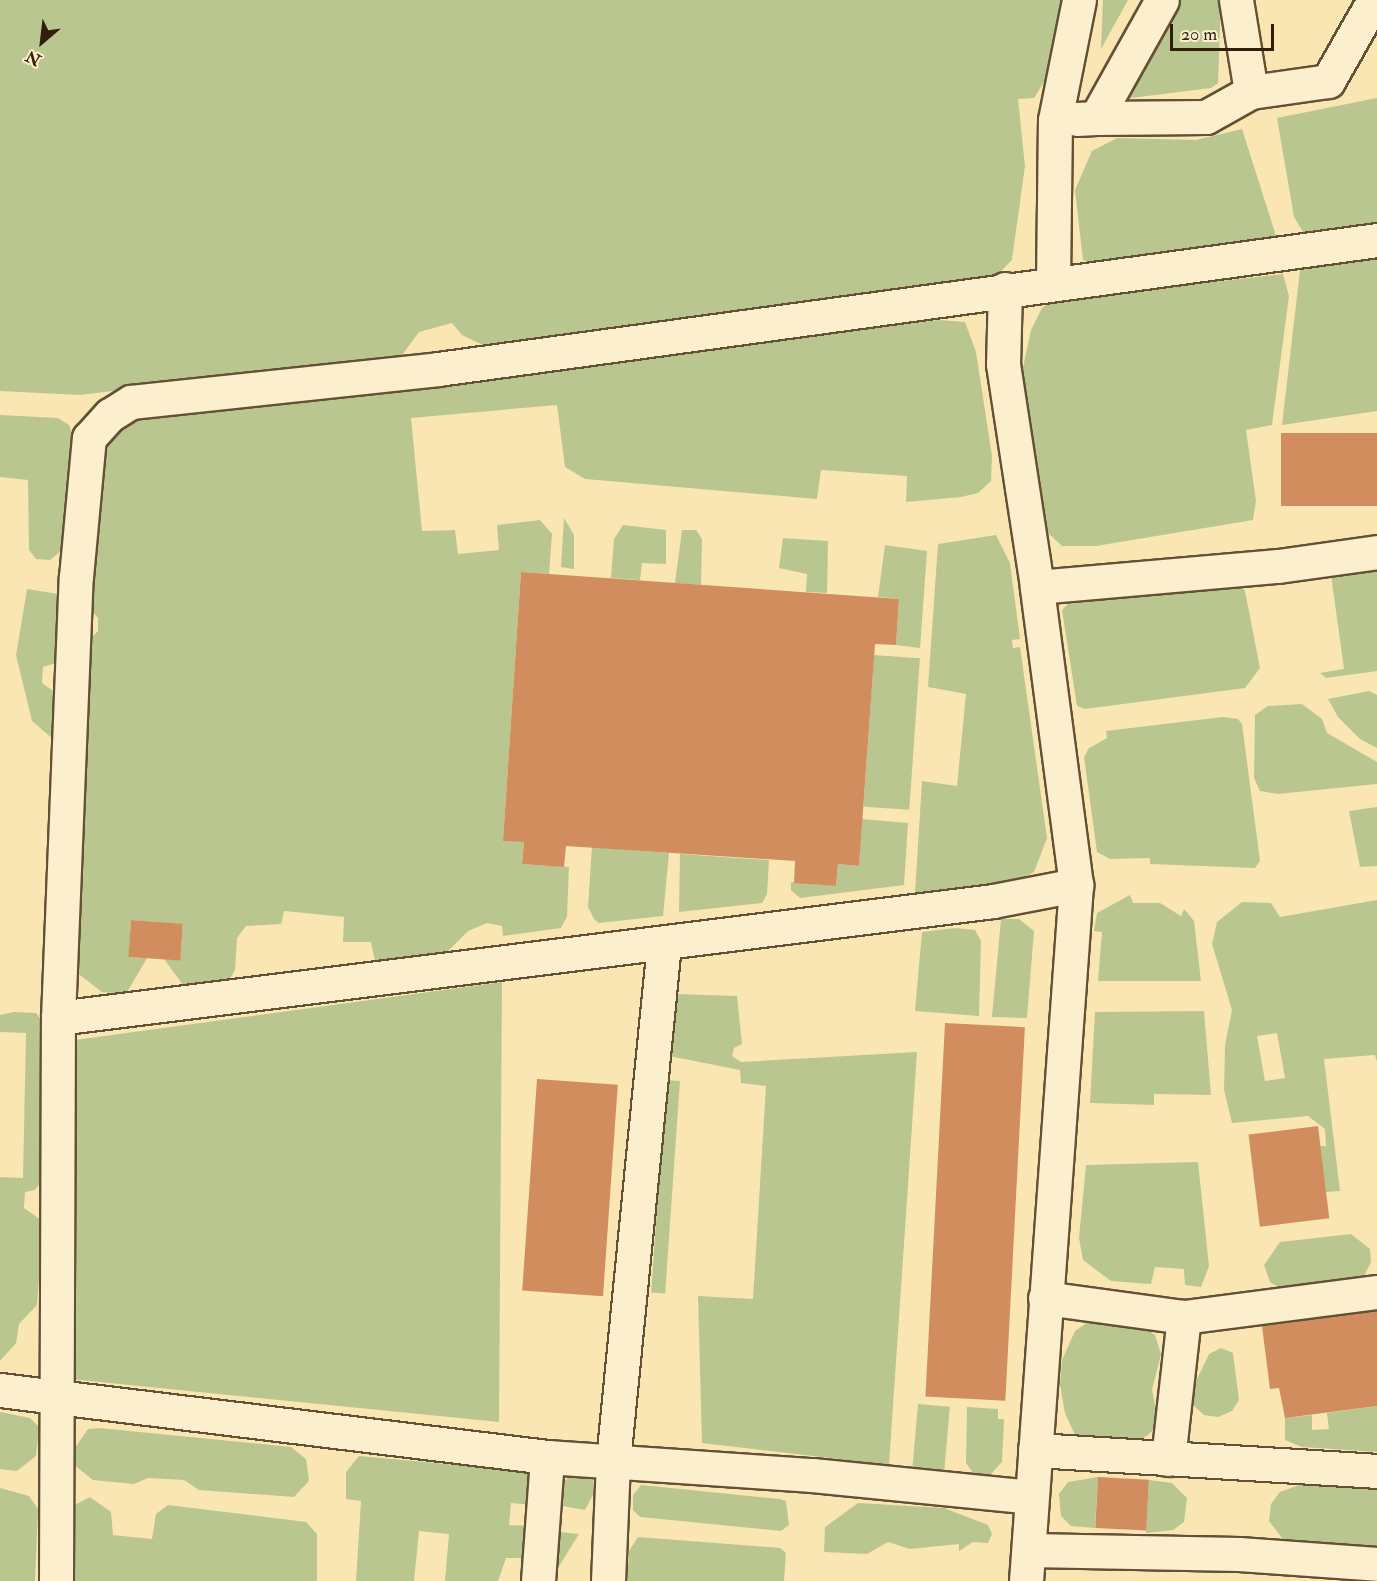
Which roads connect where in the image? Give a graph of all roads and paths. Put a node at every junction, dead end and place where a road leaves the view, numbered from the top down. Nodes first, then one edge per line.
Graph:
1 (1079, 0) edge
2 (1162, 0) edge
3 (1236, 0) edge
4 (1374, 0) edge
5 (1251, 93) junction
6 (1096, 118) junction
7 (1055, 120) junction
8 (1377, 240) edge
9 (1053, 282) junction
10 (1005, 289) junction
11 (1377, 552) edge
12 (1037, 587) junction
13 (1076, 885) junction
14 (664, 944) junction
15 (58, 1017) junction
16 (1377, 1292) edge
17 (1045, 1298) junction
18 (1184, 1317) junction
19 (0, 1390) edge
20 (58, 1397) junction
21 (1035, 1450) junction
22 (547, 1457) junction
23 (1168, 1459) junction
24 (613, 1461) junction
25 (1377, 1472) edge
26 (1031, 1497) junction
27 (1377, 1564) edge
28 (1027, 1566) edge
29 (1238, 1567) edge
30 (56, 1581) edge
31 (538, 1581) edge
32 (608, 1581) edge

1 - 7 lane
2 - 6 lane
3 - 5 lane
4 - 5 lane
5 - 6 lane
6 - 7 lane
7 - 9 lane
8 - 9 lane
9 - 10 lane
10 - 12 lane
10 - 15 lane
11 - 12 lane
12 - 13 lane
13 - 14 lane
13 - 17 lane
14 - 15 lane
14 - 24 lane
15 - 20 lane
16 - 18 lane
17 - 18 lane
17 - 21 lane
18 - 23 lane
19 - 20 lane
20 - 22 lane
20 - 30 lane
21 - 23 lane
21 - 26 lane
22 - 24 lane
22 - 31 lane
23 - 25 lane
24 - 26 lane
24 - 32 lane
26 - 28 lane
27 - 29 lane
28 - 29 lane

